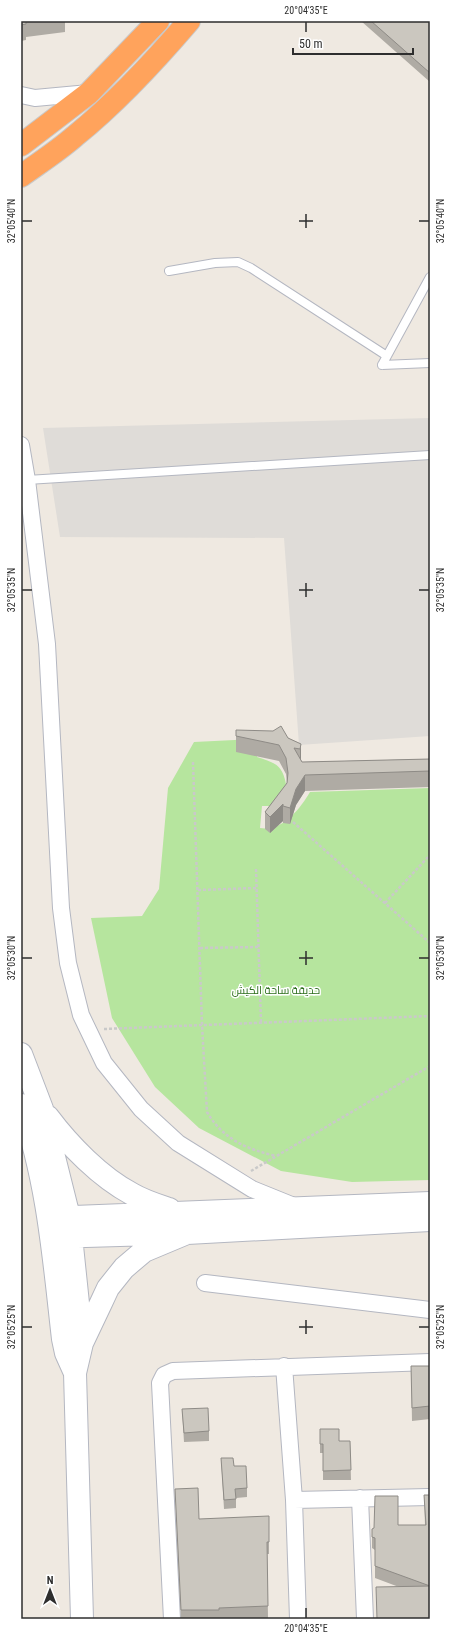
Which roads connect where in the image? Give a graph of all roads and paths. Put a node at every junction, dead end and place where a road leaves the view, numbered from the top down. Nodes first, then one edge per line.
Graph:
1 (189, 21) edge
2 (153, 23) edge
3 (89, 93) junction
4 (21, 95) edge
5 (21, 145) edge
6 (21, 176) edge
7 (170, 271) dead end
8 (430, 277) edge
9 (387, 356) junction
10 (430, 363) edge
11 (21, 445) edge
12 (430, 455) edge
13 (27, 480) junction
14 (194, 762) dead end
15 (293, 822) dead end
16 (430, 855) edge
17 (256, 869) dead end
18 (257, 888) junction
19 (198, 890) junction
20 (385, 903) junction
21 (430, 943) edge
22 (259, 947) junction
23 (200, 948) junction
24 (430, 1016) edge
25 (261, 1023) junction
26 (202, 1025) junction
27 (88, 1030) junction
28 (21, 1054) edge
29 (430, 1066) edge
30 (21, 1105) edge
31 (42, 1109) junction
32 (276, 1156) junction
33 (237, 1179) junction
34 (430, 1203) edge
35 (301, 1209) junction
36 (430, 1220) edge
37 (184, 1223) junction
38 (60, 1227) junction
39 (205, 1282) dead end
40 (430, 1310) edge
41 (82, 1343) junction
42 (430, 1362) edge
43 (284, 1366) junction
44 (75, 1372) junction
45 (430, 1496) edge
46 (360, 1498) junction
47 (294, 1500) junction
48 (82, 1619) edge
49 (172, 1619) edge
50 (298, 1619) edge
51 (365, 1619) edge

1 - 6 highway
2 - 3 highway
3 - 4 street
3 - 5 highway
7 - 9 lane
8 - 9 lane
9 - 10 lane
11 - 13 street
12 - 13 lane
13 - 27 street
14 - 19 path
15 - 20 path
16 - 20 path
17 - 18 path
18 - 19 path
18 - 22 path
19 - 23 path
20 - 21 path
22 - 23 path
22 - 25 path
23 - 26 path
24 - 25 path
25 - 26 path
26 - 27 path
26 - 32 path
27 - 33 street
28 - 31 main road
29 - 32 path
30 - 38 main road
31 - 37 main road
31 - 38 main road
32 - 33 path
33 - 35 street
34 - 35 main road
35 - 37 main road
36 - 37 main road
37 - 38 main road
37 - 41 main road
38 - 41 main road
38 - 44 main road
39 - 40 street
41 - 44 main road
42 - 43 street
43 - 47 street
43 - 49 street
44 - 48 main road
45 - 46 street
46 - 47 street
46 - 51 street
47 - 50 street

